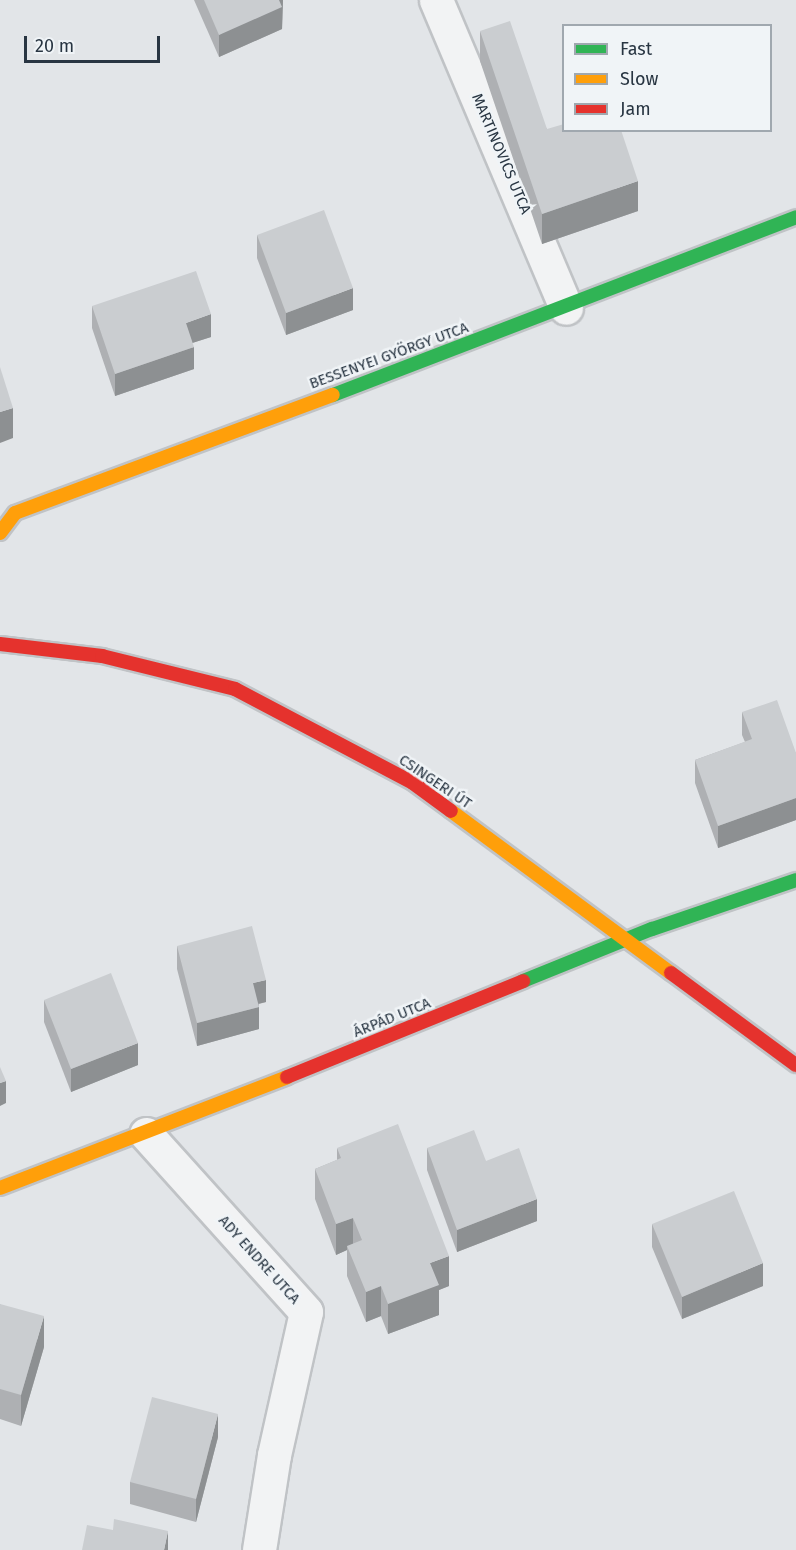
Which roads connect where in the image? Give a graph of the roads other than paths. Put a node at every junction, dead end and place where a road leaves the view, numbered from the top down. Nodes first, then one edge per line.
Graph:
1 (436, 0) edge
2 (796, 217) edge
3 (566, 308) junction
4 (0, 533) edge
5 (0, 644) edge
6 (796, 880) edge
7 (627, 942) junction
8 (796, 1065) edge
9 (146, 1134) junction
10 (0, 1188) edge
11 (258, 1550) edge

1 - 3 street, MARTINOVICS UTCA
2 - 3 street, BESSENYEI GYÖRGY UTCA
3 - 4 street, BESSENYEI GYÖRGY UTCA
5 - 7 street, CSINGERI ÚT
6 - 7 street, ÁRPÁD UTCA
7 - 8 street, CSINGERI ÚT
7 - 9 street, ÁRPÁD UTCA
9 - 10 street, ÁRPÁD UTCA
9 - 11 street, ADY ENDRE UTCA

